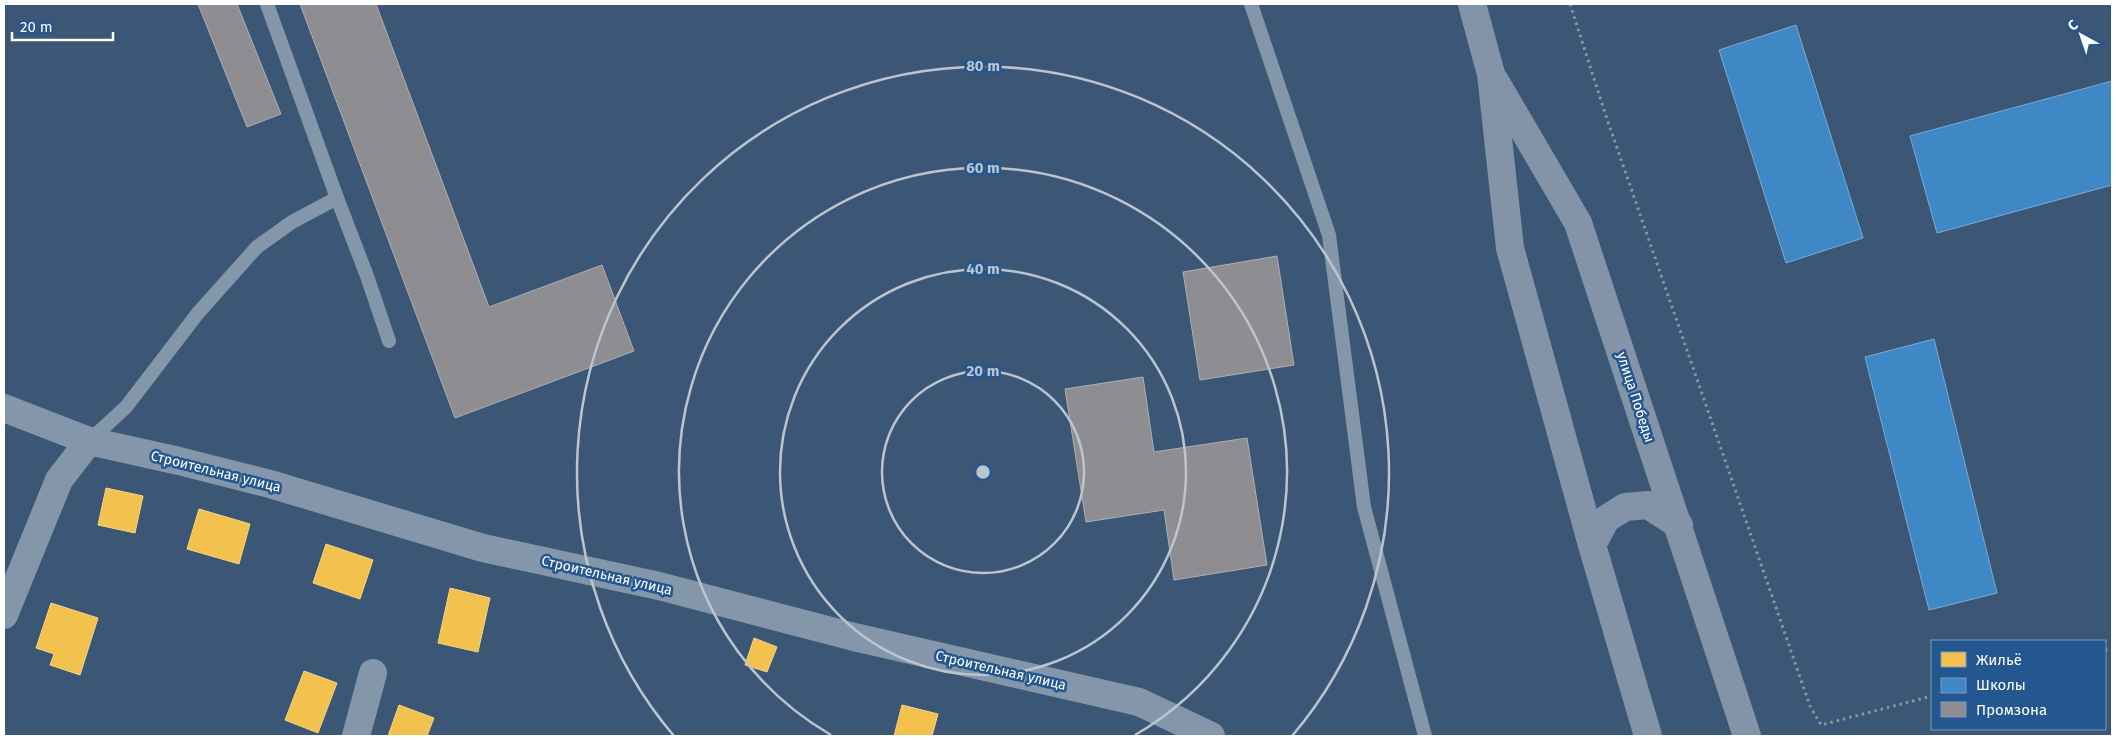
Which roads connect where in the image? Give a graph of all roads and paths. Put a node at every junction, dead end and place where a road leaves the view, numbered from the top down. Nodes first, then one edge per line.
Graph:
1 (267, 4) edge
2 (1251, 4) edge
3 (1472, 4) edge
4 (1570, 4) edge
5 (1491, 74) junction
6 (336, 198) junction
7 (389, 341) dead end
8 (4, 408) edge
9 (89, 441) junction
10 (1679, 525) junction
11 (1592, 545) junction
12 (4, 615) edge
13 (373, 673) dead end
14 (1931, 696) edge
15 (356, 736) edge
16 (1211, 736) edge
17 (1425, 736) edge
18 (1648, 736) edge
19 (1747, 736) edge

1 - 6 lane
2 - 17 lane
3 - 5 main road, улица Победы
4 - 14 path
5 - 10 main road, улица Победы
5 - 11 main road, улица Победы
6 - 7 lane
6 - 9 lane
8 - 9 street, Строительная улица
9 - 12 street
9 - 16 street, Строительная улица
10 - 11 main road
10 - 19 main road, улица Победы
11 - 18 main road, улица Победы
13 - 15 street

